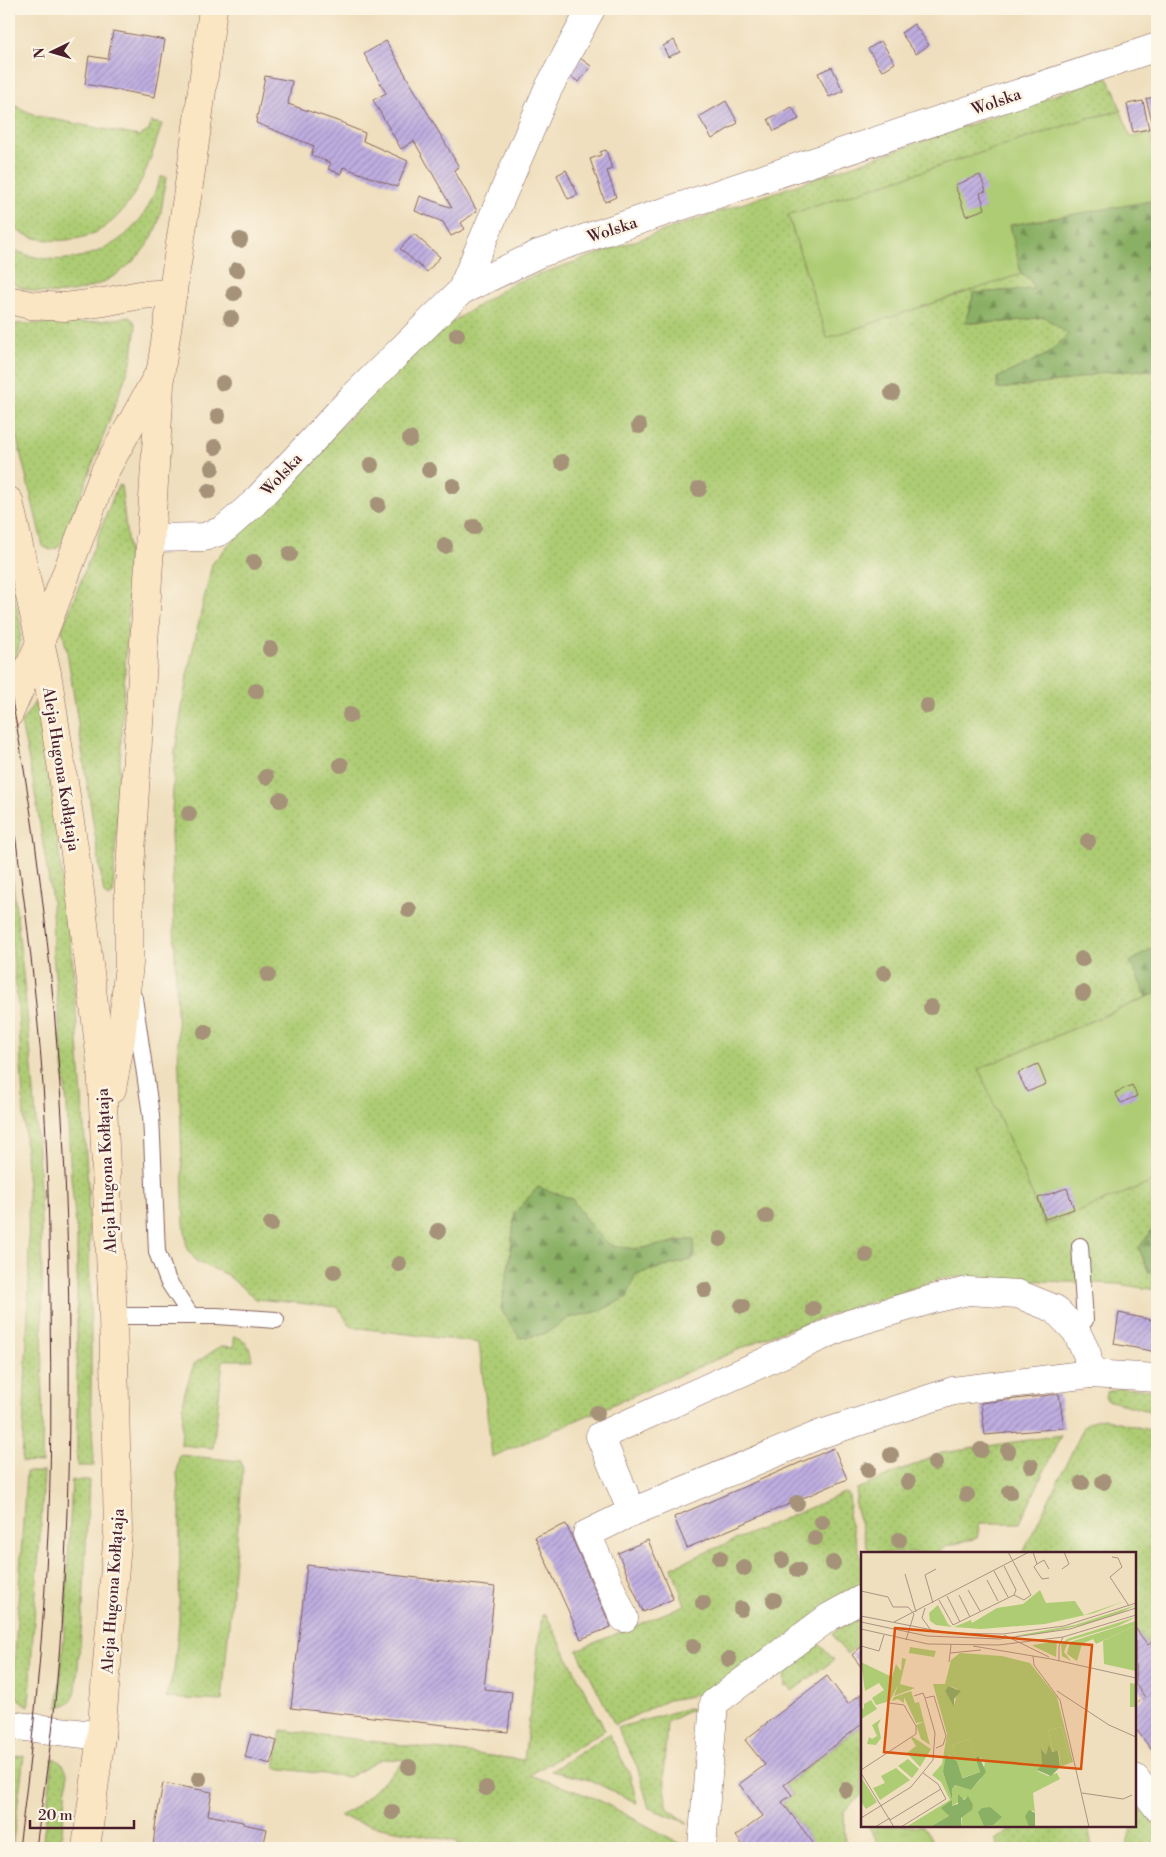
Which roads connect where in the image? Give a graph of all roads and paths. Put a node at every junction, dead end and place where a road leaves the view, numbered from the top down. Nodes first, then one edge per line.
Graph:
1 (213, 9) edge
2 (590, 9) edge
3 (1157, 47) edge
4 (460, 291) junction
5 (173, 293) junction
6 (9, 300) edge
7 (161, 369) junction
8 (9, 501) edge
9 (150, 538) junction
10 (41, 640) junction
11 (9, 714) edge
12 (129, 964) junction
13 (105, 1130) junction
14 (1080, 1246) dead end
15 (113, 1316) junction
16 (191, 1316) junction
17 (276, 1320) dead end
18 (1076, 1331) junction
19 (1090, 1374) junction
20 (1157, 1378) edge
21 (632, 1512) junction
22 (861, 1600) edge
23 (624, 1618) dead end
24 (9, 1725) edge
25 (101, 1736) junction
26 (1136, 1779) edge
27 (1157, 1807) edge
28 (702, 1847) edge
29 (86, 1848) edge

1 - 5 street
2 - 4 street
3 - 4 street, Wolska
4 - 9 street, Wolska
5 - 6 street
5 - 7 street
7 - 9 street
7 - 10 street
8 - 10 street, Aleja Hugona Kołłątaja
9 - 12 street
10 - 11 street
10 - 13 street, Aleja Hugona Kołłątaja
12 - 13 street
12 - 16 lane
13 - 15 street, Aleja Hugona Kołłątaja
14 - 18 lane
15 - 16 lane
15 - 25 street, Aleja Hugona Kołłątaja
16 - 17 lane
18 - 19 street
18 - 21 street
19 - 20 street
19 - 21 street
21 - 23 street
22 - 28 street
24 - 25 street
25 - 29 street, Aleja Hugona Kołłątaja
26 - 27 street

